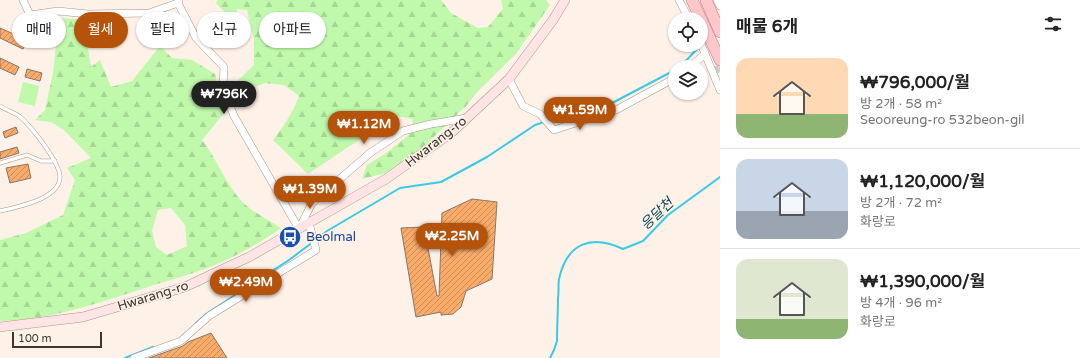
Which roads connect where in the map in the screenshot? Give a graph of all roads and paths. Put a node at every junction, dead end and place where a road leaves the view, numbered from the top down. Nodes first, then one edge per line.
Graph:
1 (23, 0) edge
2 (565, 0) edge
3 (679, 0) edge
4 (692, 0) edge
5 (706, 0) edge
6 (717, 0) edge
7 (179, 2) edge
8 (720, 6) edge
9 (685, 12) edge
10 (710, 22) junction
11 (708, 32) edge
12 (720, 32) edge
13 (708, 52) edge
14 (708, 52) edge
15 (716, 67) edge
16 (509, 79) junction
17 (668, 82) edge
18 (720, 90) edge
19 (0, 106) edge
20 (467, 118) junction
21 (55, 161) junction
22 (0, 163) edge
23 (0, 211) edge
24 (309, 223) junction
25 (299, 229) junction
26 (0, 327) edge
27 (134, 358) edge

1 - 7 street
2 - 16 main road, Hwarang-ro
3 - 9 street
4 - 10 main road
5 - 10 main road
6 - 8 street
7 - 25 street
10 - 11 main road
10 - 12 main road
13 - 15 main road
14 - 15 street
15 - 18 street
16 - 17 street
16 - 20 main road, Hwarang-ro
19 - 21 lane
20 - 24 main road, Hwarang-ro
20 - 25 street
21 - 22 lane
21 - 23 lane
24 - 25 main road, Hwarang-ro
24 - 27 street
25 - 26 main road, Hwarang-ro

